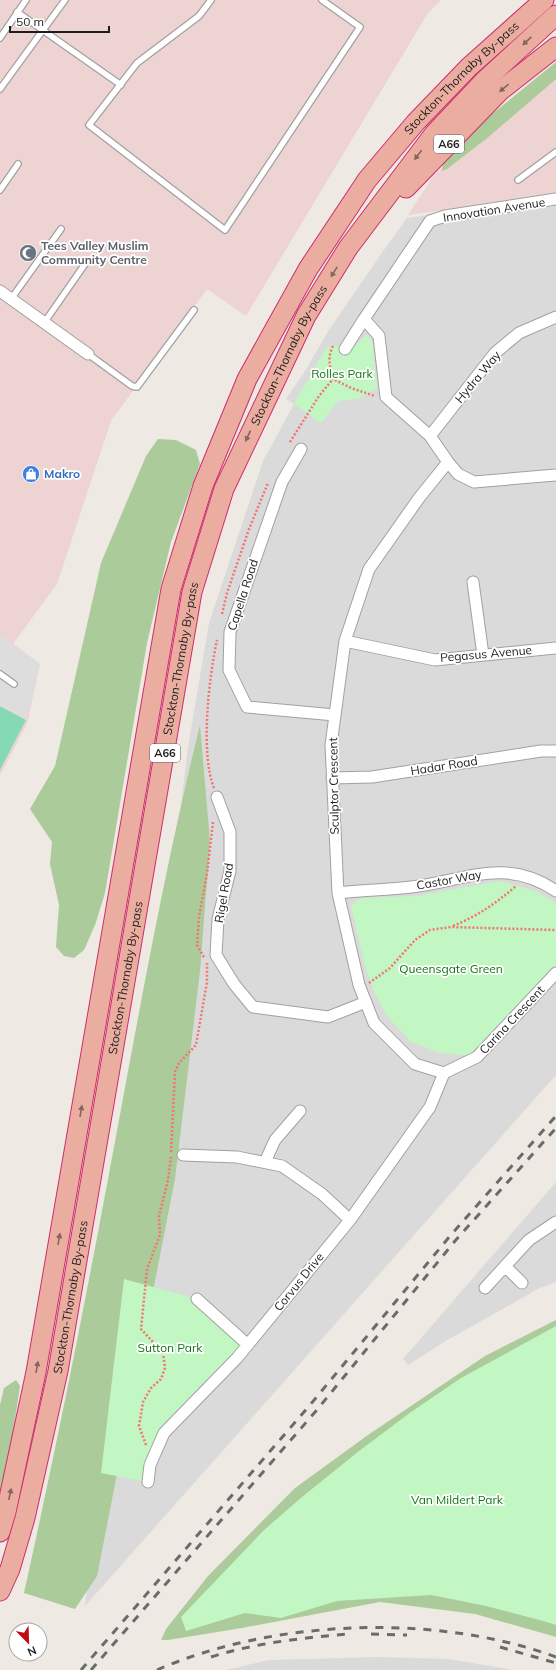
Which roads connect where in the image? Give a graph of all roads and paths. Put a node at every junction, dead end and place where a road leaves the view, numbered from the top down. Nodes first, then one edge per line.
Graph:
1 (26, 0) edge
2 (65, 0) edge
3 (211, 0) edge
4 (322, 0) edge
5 (525, 0) edge
6 (544, 0) edge
7 (18, 12) junction
8 (556, 15) edge
9 (43, 30) junction
10 (0, 38) edge
11 (556, 47) edge
12 (121, 85) junction
13 (0, 89) edge
14 (556, 152) edge
15 (18, 164) dead end
16 (368, 180) junction
17 (518, 180) dead end
18 (0, 190) edge
19 (556, 199) edge
20 (61, 229) dead end
21 (348, 248) junction
22 (85, 264) dead end
23 (0, 291) edge
24 (11, 300) junction
25 (194, 310) dead end
26 (556, 318) edge
27 (364, 319) junction
28 (44, 323) junction
29 (345, 348) joint
30 (88, 354) joint
31 (386, 397) junction
32 (430, 436) junction
33 (301, 449) dead end
34 (448, 462) junction
35 (556, 475) edge
36 (473, 582) dead end
37 (345, 641) junction
38 (556, 648) edge
39 (483, 655) junction
40 (0, 674) edge
41 (14, 684) dead end
42 (335, 715) junction
43 (207, 737) dead end
44 (556, 751) edge
45 (332, 778) junction
46 (217, 797) junction
47 (524, 876) junction
48 (556, 891) edge
49 (338, 893) junction
50 (451, 927) junction
51 (556, 930) edge
52 (556, 973) edge
53 (359, 985) junction
54 (366, 1002) junction
55 (444, 1073) junction
56 (300, 1111) dead end
57 (183, 1155) dead end
58 (265, 1162) junction
59 (350, 1220) junction
60 (556, 1222) edge
61 (505, 1266) junction
62 (522, 1283) dead end
63 (486, 1288) dead end
64 (197, 1299) dead end
65 (248, 1345) junction
66 (154, 1454) junction
67 (148, 1482) dead end
68 (0, 1532) edge
69 (0, 1591) edge

1 - 7 lane
2 - 9 lane
3 - 12 lane
4 - 12 lane
5 - 16 highway, A66
6 - 16 highway, Stockton-Thornaby By-pass / A66
7 - 9 lane
7 - 10 lane
8 -> 21 highway, Stockton-Thornaby By-pass / A66
9 - 12 lane
9 - 13 lane
11 -> 21 highway, A66
14 - 17 lane
15 - 18 lane
68 -> 16 highway, Stockton-Thornaby By-pass / A66
19 - 27 street, Innovation Avenue
20 - 24 lane
21 -> 69 highway, Stockton-Thornaby By-pass / A66
22 - 28 lane
23 - 24 street
24 - 28 street
25 - 30 lane
26 - 32 street, Hydra Way
27 - 29 street, Innovation Avenue
27 - 31 street
28 - 30 street
29 - 31 path
31 - 32 street
32 - 34 street
33 - 42 street, Capella Road
34 - 35 street
34 - 37 street, Sculptor Crescent
36 - 39 street
37 - 39 street, Pegasus Avenue
37 - 42 street, Sculptor Crescent
38 - 39 street, Pegasus Avenue
40 - 41 lane
42 - 45 street, Sculptor Crescent
43 - 46 path
44 - 45 street, Hadar Road
45 - 49 street, Sculptor Crescent
46 - 54 street, Rigel Road
46 - 66 path
47 - 48 street, Castor Way
47 - 49 street, Castor Way
47 - 50 path
49 - 53 street, Sculptor Crescent
50 - 51 path
50 - 53 path
52 - 55 street, Carina Crescent
53 - 54 street, Sculptor Crescent
54 - 55 street, Sculptor Crescent
55 - 59 street, Corvus Drive
56 - 58 street
57 - 58 street
58 - 59 street
59 - 65 street, Corvus Drive
60 - 61 street
61 - 62 street
61 - 63 street
64 - 65 street
65 - 66 street, Corvus Drive
66 - 67 street, Corvus Drive

